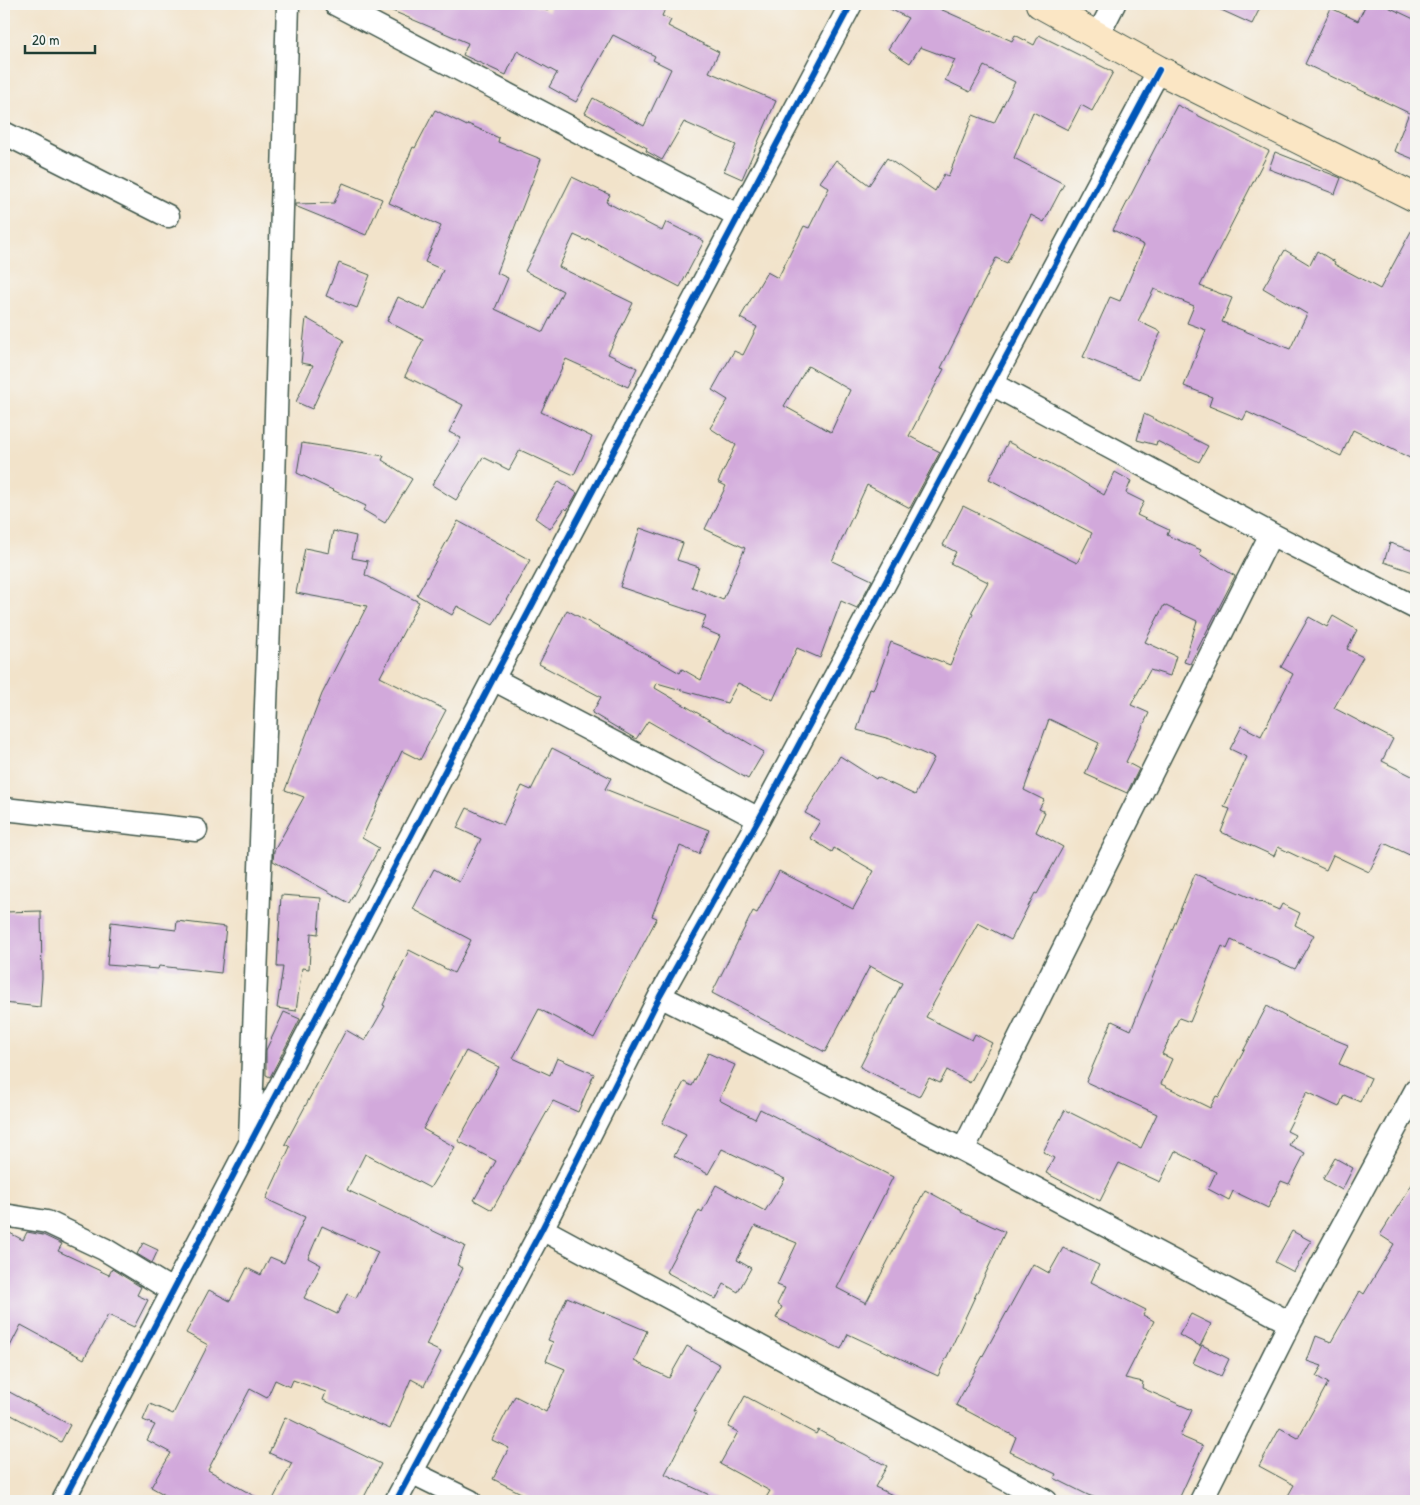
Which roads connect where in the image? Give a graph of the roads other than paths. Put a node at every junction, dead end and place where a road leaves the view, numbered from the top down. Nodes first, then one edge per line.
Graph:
1 (288, 4) edge
2 (335, 4) edge
3 (851, 4) edge
4 (1040, 4) edge
5 (1114, 4) edge
6 (1098, 35) junction
7 (1159, 70) junction
8 (4, 133) edge
9 (1416, 198) edge
10 (168, 216) dead end
11 (739, 216) junction
12 (992, 384) junction
13 (1271, 534) junction
14 (1416, 608) edge
15 (493, 679) junction
16 (4, 809) edge
17 (759, 819) junction
18 (196, 830) dead end
19 (660, 996) junction
20 (1416, 1090) edge
21 (250, 1146) junction
22 (963, 1150) junction
23 (4, 1215) edge
24 (542, 1230) junction
25 (173, 1291) junction
26 (1290, 1323) junction
27 (411, 1472) junction
28 (63, 1501) edge
29 (396, 1501) edge
30 (470, 1501) edge
31 (1046, 1501) edge
32 (1201, 1501) edge

1 - 21 street
2 - 11 street
3 - 11 street
4 - 6 street
5 - 6 street
6 - 7 street
7 - 9 street
7 - 12 street
8 - 10 street
11 - 15 street
12 - 13 street
12 - 17 street
13 - 14 street
13 - 22 street
15 - 17 street
15 - 21 street
16 - 18 street
17 - 19 street
19 - 22 street
19 - 24 street
20 - 26 street
21 - 25 street
22 - 26 street
23 - 25 street
24 - 27 street
24 - 31 street
25 - 28 street
26 - 32 street
27 - 29 street
27 - 30 street

